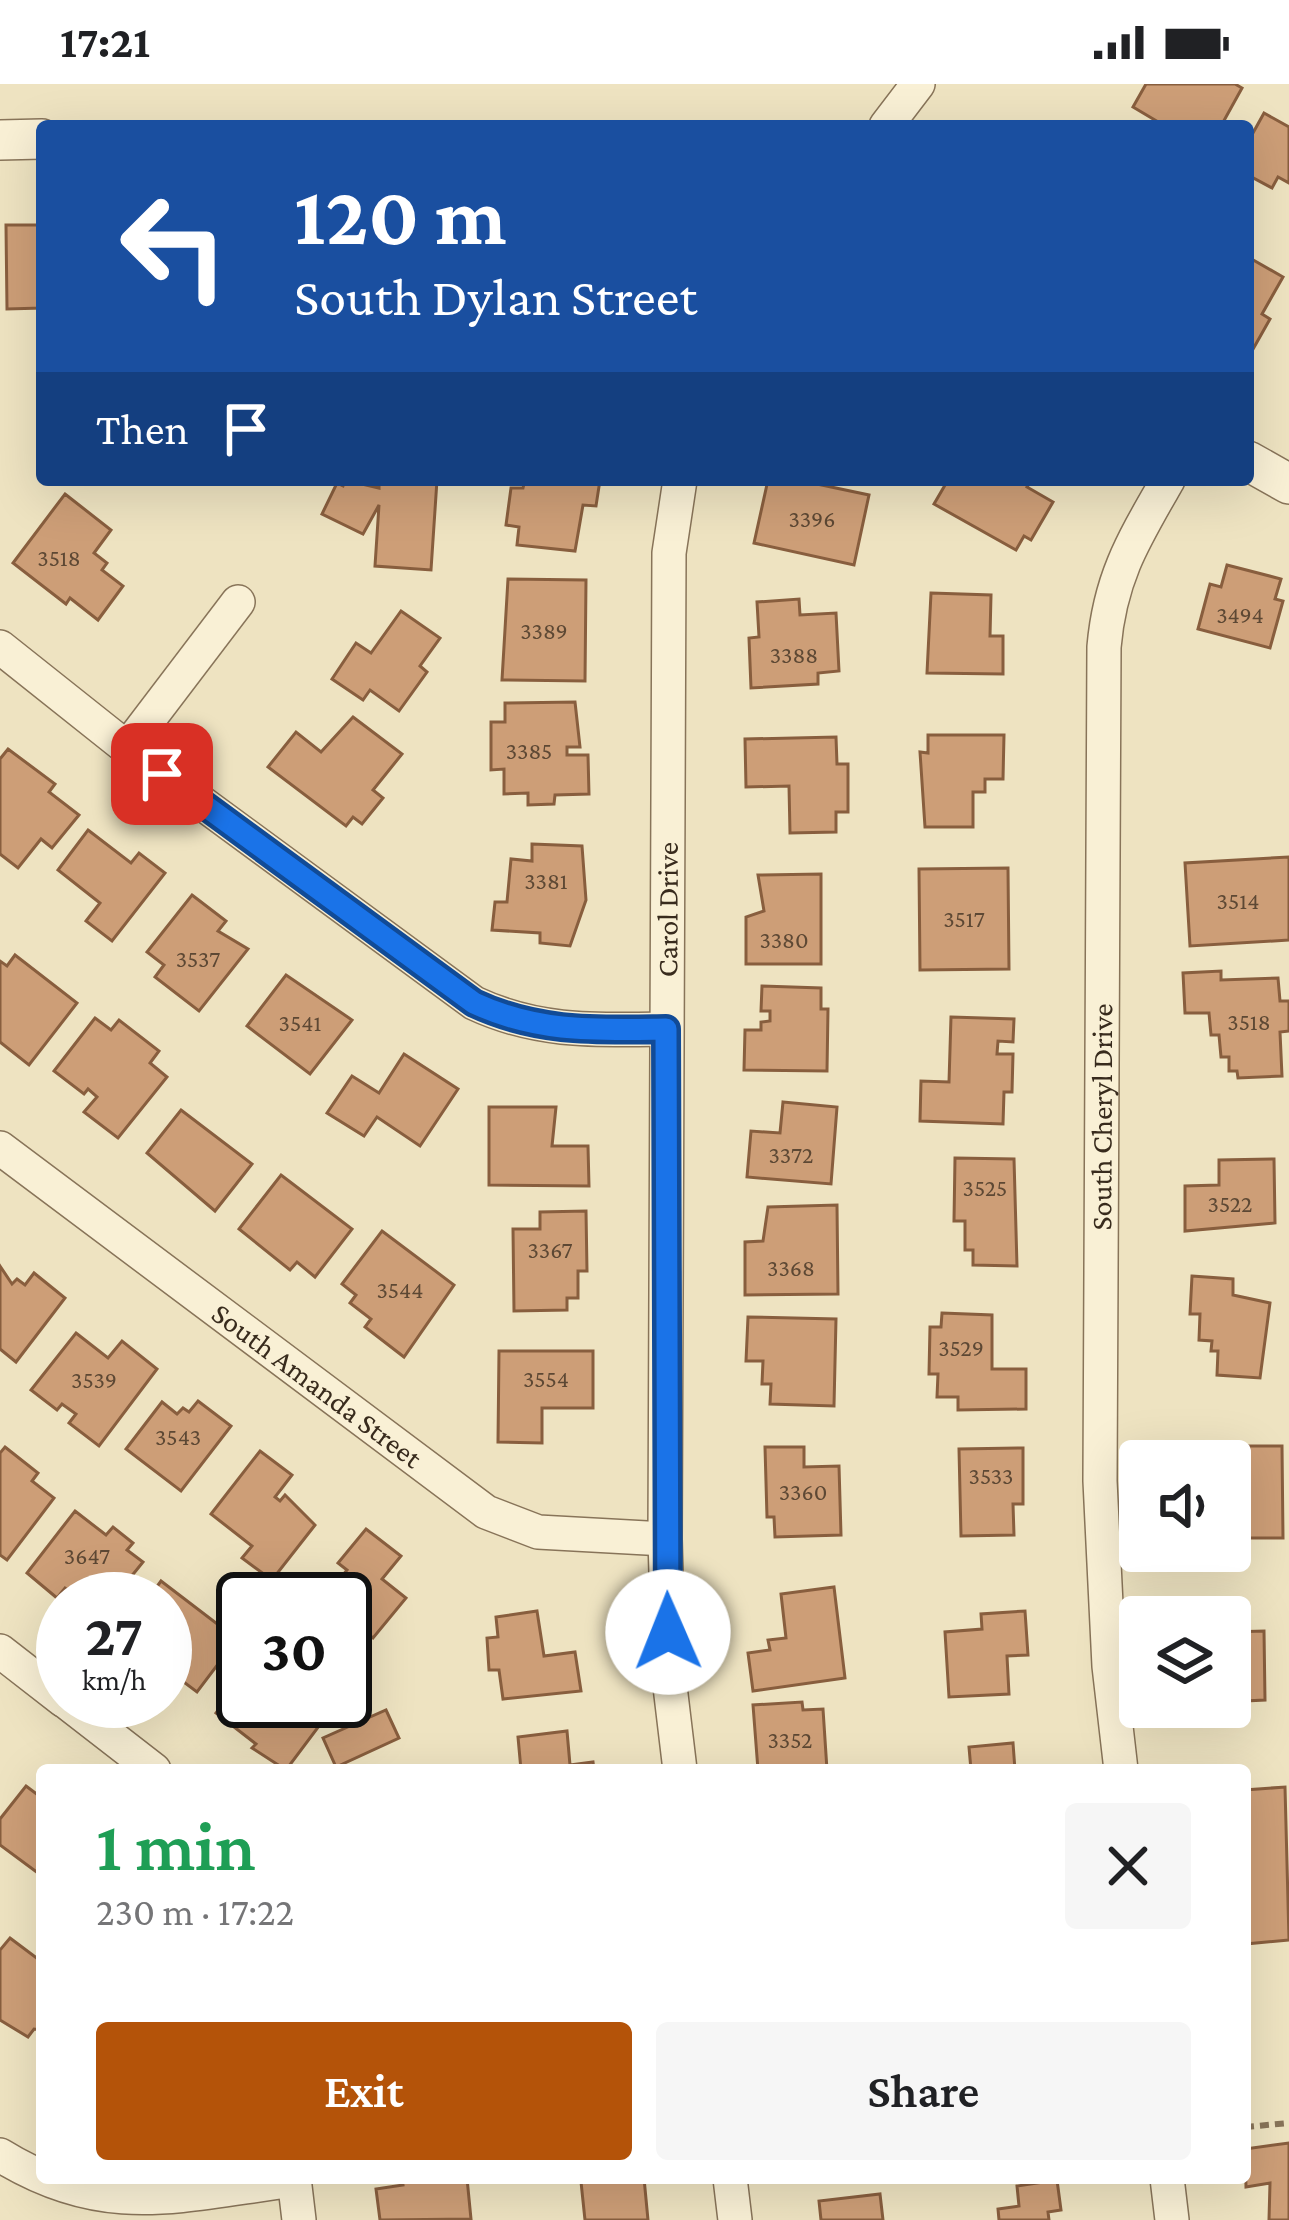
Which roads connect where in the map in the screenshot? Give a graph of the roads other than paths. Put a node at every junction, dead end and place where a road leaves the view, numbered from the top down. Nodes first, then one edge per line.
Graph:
1 (918, 84) edge
2 (891, 120) edge
3 (36, 139) edge
4 (0, 140) edge
5 (1254, 464) edge
6 (1289, 484) edge
7 (679, 486) edge
8 (1165, 486) edge
9 (238, 602) dead end
10 (0, 647) edge
11 (127, 748) junction
12 (666, 1029) junction
13 (0, 1148) edge
14 (665, 1539) junction
15 (0, 1651) edge
16 (36, 1679) edge
17 (100, 1728) edge
18 (146, 1764) edge
19 (679, 1764) edge
20 (1120, 1764) edge
21 (0, 2155) edge
22 (36, 2179) edge
23 (44, 2184) edge
24 (258, 2184) edge
25 (295, 2184) edge
26 (731, 2184) edge
27 (1168, 2184) edge
28 (299, 2220) edge
29 (735, 2220) edge
30 (1172, 2220) edge

1 - 2 street
3 - 4 street
5 - 6 street
7 - 12 street, Carol Drive
8 - 20 street, South Cheryl Drive
9 - 11 street
10 - 11 street
11 - 12 street
12 - 14 street, Carol Drive
13 - 14 street, South Amanda Street
14 - 19 street, Carol Drive
15 - 16 street
17 - 18 street
21 - 22 street
23 - 24 street
25 - 28 street
26 - 29 street
27 - 30 street

